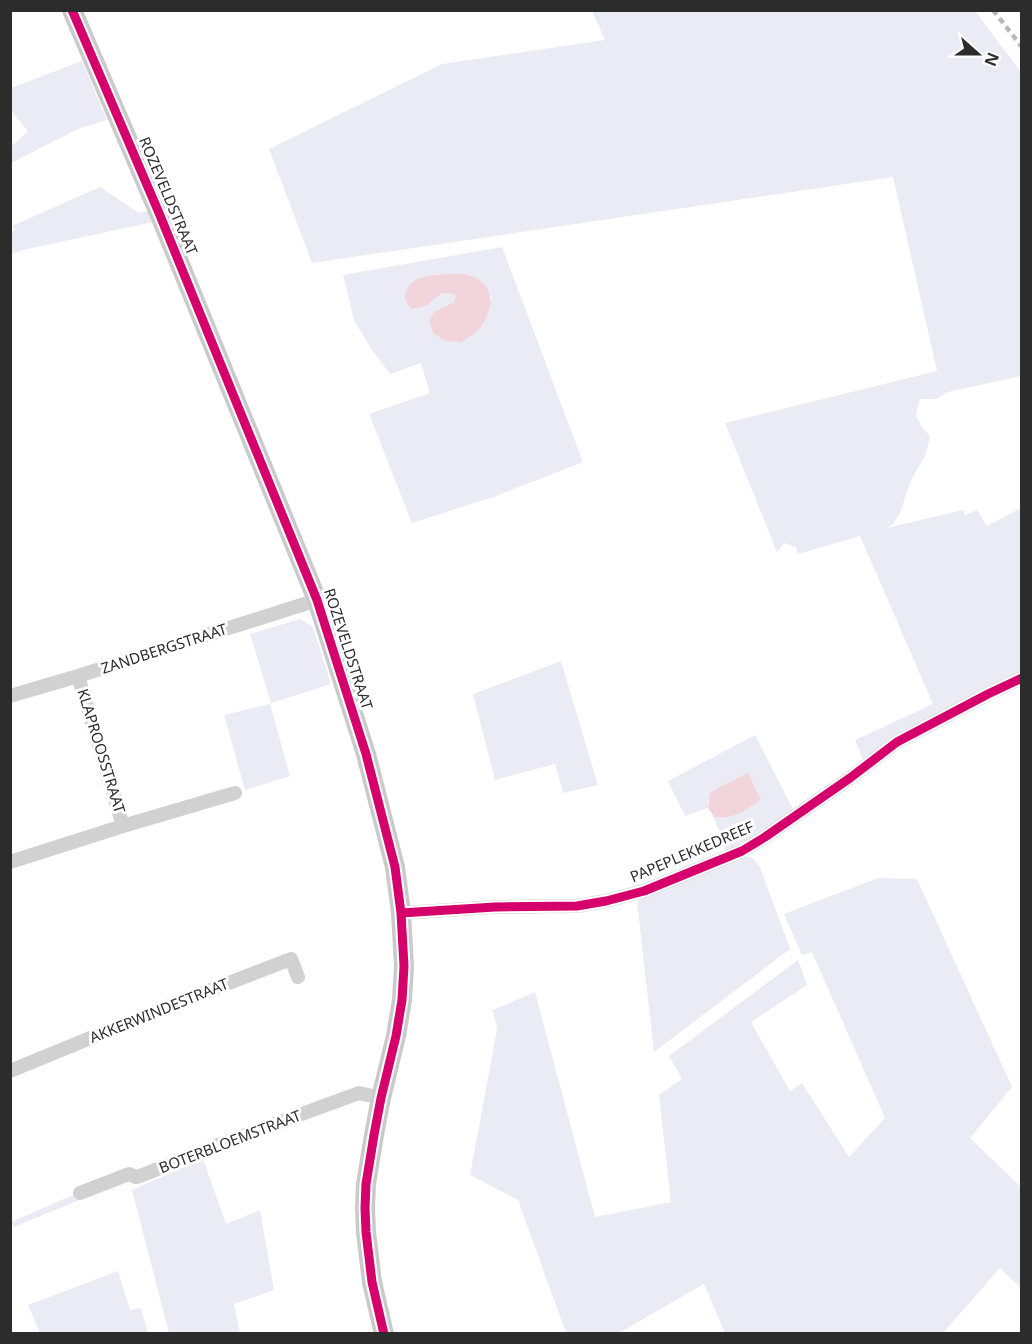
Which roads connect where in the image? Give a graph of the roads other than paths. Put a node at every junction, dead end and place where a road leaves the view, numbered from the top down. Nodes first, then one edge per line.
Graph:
1 (72, 10) edge
2 (317, 600) junction
3 (78, 676) junction
4 (1022, 678) edge
5 (10, 696) edge
6 (235, 793) dead end
7 (123, 826) junction
8 (10, 862) edge
9 (401, 912) junction
10 (298, 976) dead end
11 (10, 1071) edge
12 (381, 1098) junction
13 (80, 1193) dead end
14 (384, 1334) edge

1 - 2 street, ROZEVELDSTRAAT
2 - 3 street, ZANDBERGSTRAAT
2 - 9 street, ROZEVELDSTRAAT
3 - 5 street, ZANDBERGSTRAAT
3 - 7 street, KLAPROOSSTRAAT
4 - 9 street, PAPEPLEKKEDREEF
6 - 7 street, KLAPROOSSTRAAT
7 - 8 street, KLAPROOSSTRAAT
9 - 12 street, ROZEVELDSTRAAT
10 - 11 street, AKKERWINDESTRAAT
12 - 13 street, BOTERBLOEMSTRAAT
12 - 14 street, ROZEVELDSTRAAT

